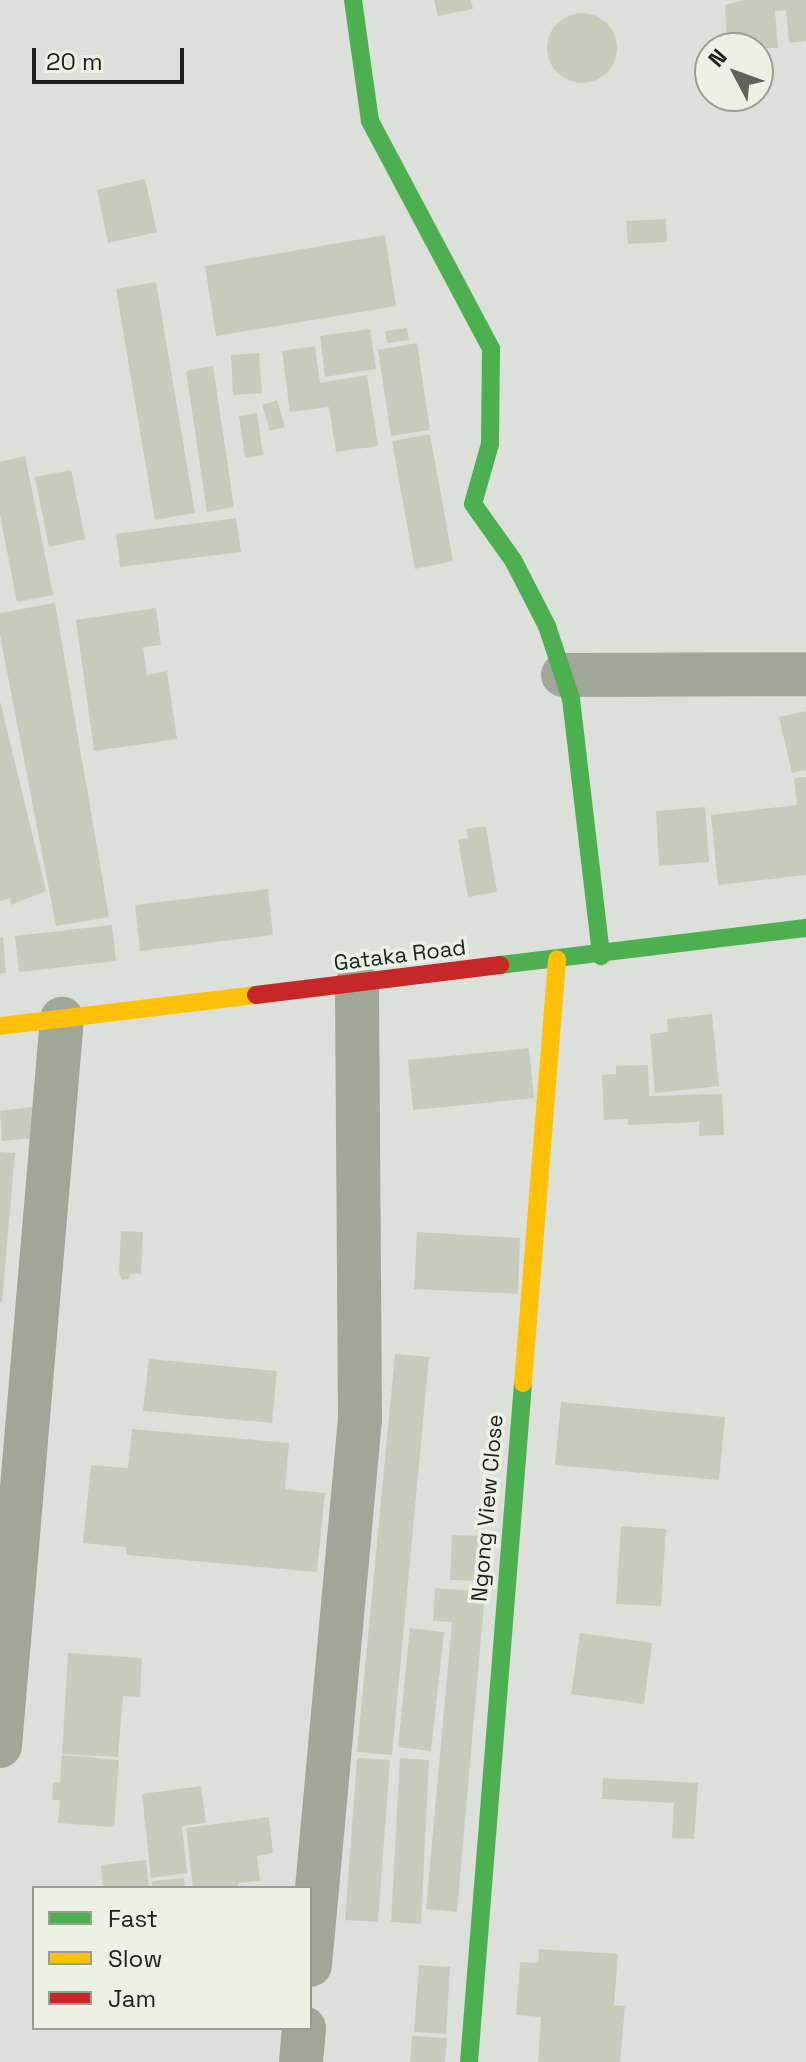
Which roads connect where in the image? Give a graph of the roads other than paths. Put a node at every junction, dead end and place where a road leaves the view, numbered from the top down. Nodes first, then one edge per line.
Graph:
1 (353, 0) edge
2 (806, 674) edge
3 (563, 675) junction
4 (806, 928) edge
5 (601, 956) junction
6 (557, 959) junction
7 (357, 985) junction
8 (62, 1019) junction
9 (0, 1026) edge
10 (0, 1746) edge
11 (312, 1943) edge
12 (304, 2030) edge
13 (301, 2062) edge
14 (469, 2062) edge

1 - 3 street
2 - 3 street
3 - 5 street
4 - 5 street, Gataka Road
5 - 6 street, Gataka Road
6 - 7 street, Gataka Road
6 - 14 street, Ngong View Close
7 - 8 street, Gataka Road
7 - 11 street
8 - 9 street, Gataka Road
8 - 10 street
12 - 13 street

